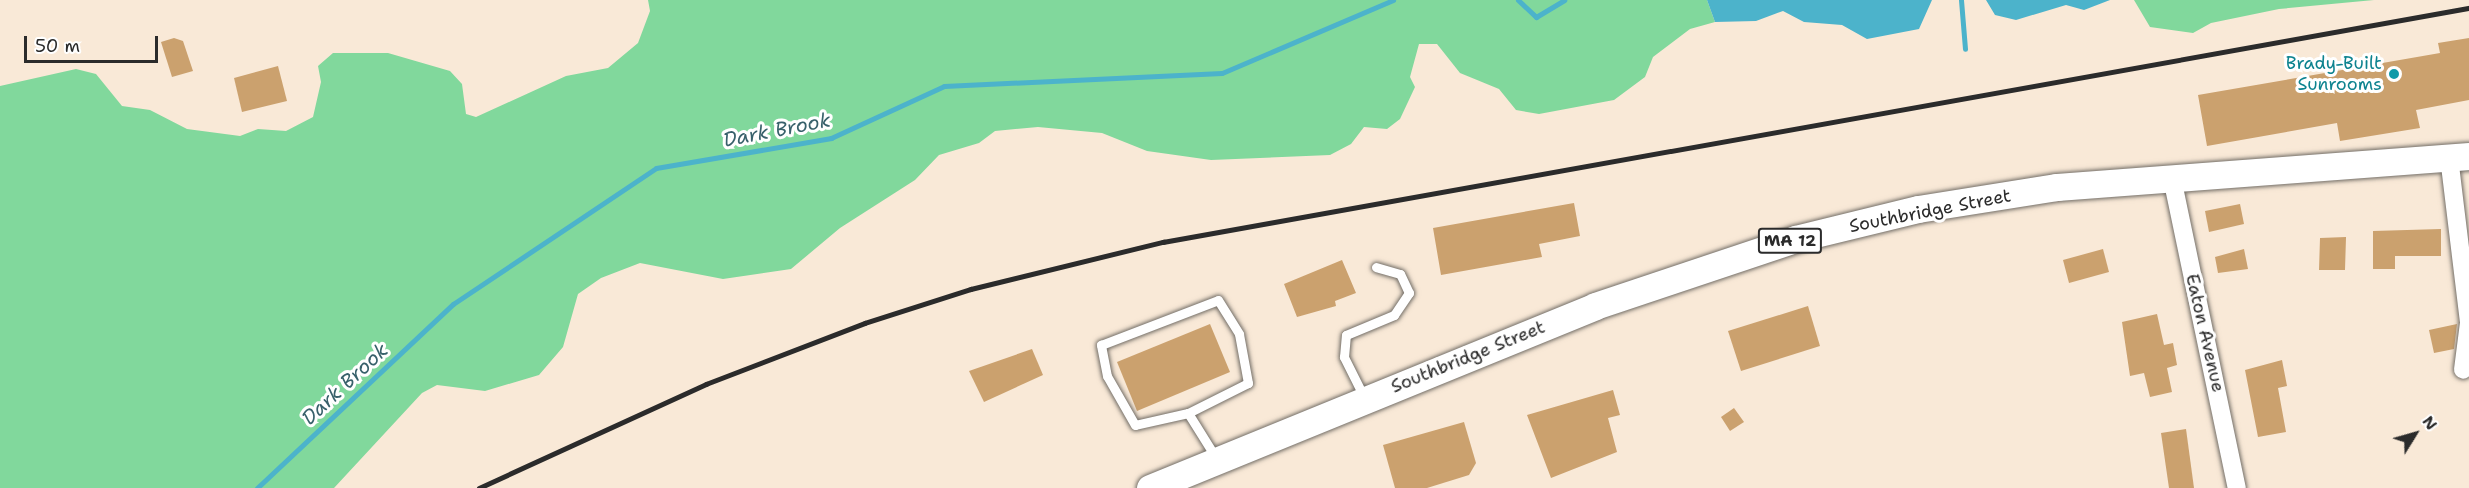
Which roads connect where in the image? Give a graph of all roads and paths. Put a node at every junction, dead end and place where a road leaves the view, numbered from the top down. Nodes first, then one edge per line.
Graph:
1 (2459, 157) edge
2 (2172, 178) junction
3 (1376, 267) dead end
4 (2463, 370) dead end
5 (1365, 399) junction
6 (1188, 412) junction
7 (1217, 460) junction
8 (1150, 488) edge
9 (2237, 488) edge

1 - 2 main road, Southbridge Street / MA 12
1 - 4 street
2 - 5 main road, Southbridge Street / MA 12
2 - 9 street, Eaton Avenue
3 - 5 lane
5 - 7 main road, Southbridge Street / MA 12
6 - 6 lane
6 - 7 lane
7 - 8 main road, Southbridge Street / MA 12

